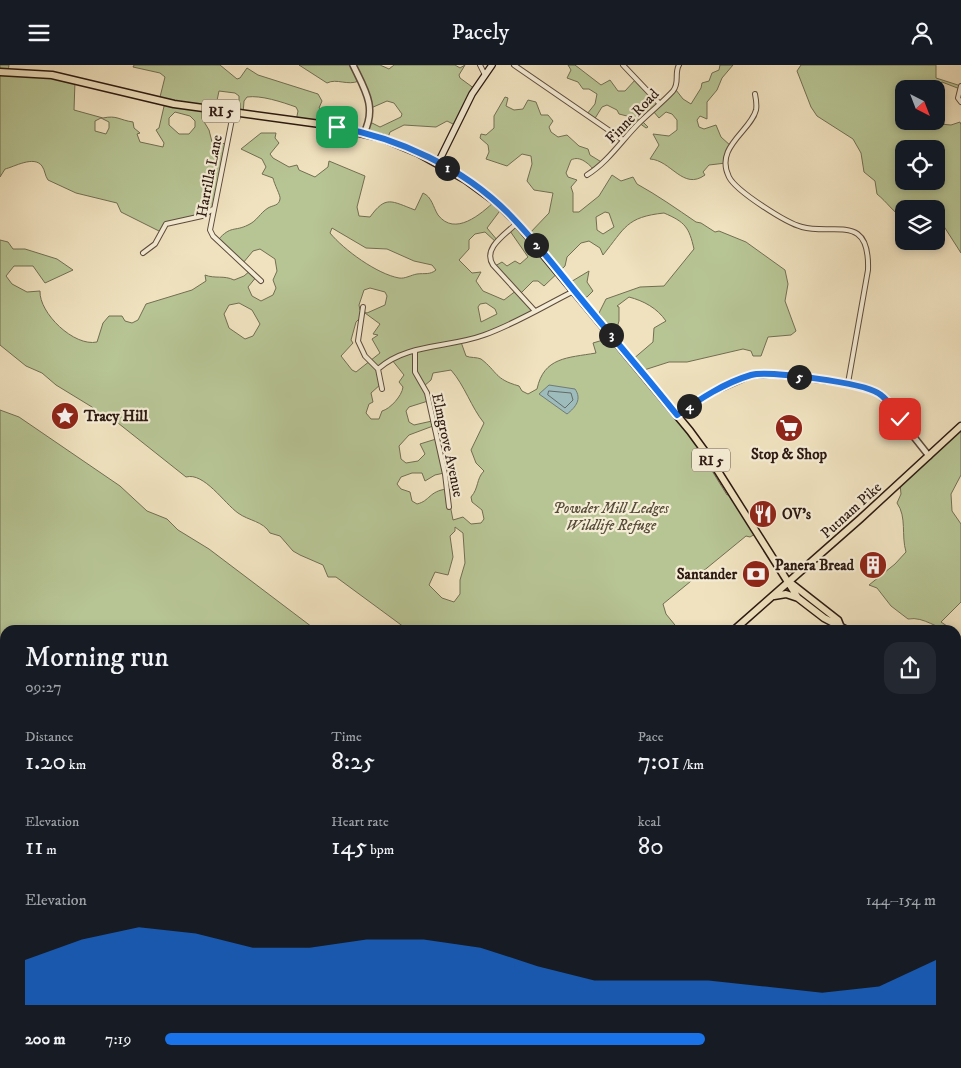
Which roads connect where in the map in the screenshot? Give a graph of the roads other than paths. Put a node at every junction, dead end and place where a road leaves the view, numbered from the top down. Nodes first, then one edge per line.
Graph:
1 (353, 65) edge
2 (480, 65) edge
3 (492, 65) edge
4 (514, 65) edge
5 (623, 65) edge
6 (679, 65) edge
7 (0, 72) edge
8 (485, 75) junction
9 (961, 86) edge
10 (755, 94) dead end
11 (961, 102) edge
12 (659, 103) junction
13 (233, 114) junction
14 (364, 133) junction
15 (623, 140) junction
16 (438, 163) junction
17 (587, 175) dead end
18 (213, 209) junction
19 (517, 223) junction
20 (142, 253) dead end
21 (261, 281) dead end
22 (574, 291) junction
23 (363, 307) dead end
24 (535, 311) junction
25 (415, 351) junction
26 (378, 369) junction
27 (848, 383) junction
28 (382, 389) dead end
29 (677, 415) junction
30 (961, 426) edge
31 (928, 456) junction
32 (449, 507) dead end
33 (777, 562) junction
34 (807, 566) junction
35 (789, 582) junction
36 (773, 596) junction
37 (798, 598) junction
38 (740, 625) edge
39 (840, 625) joint
40 (0, 921) edge
41 (0, 938) edge

1 - 14 street
2 - 8 street
3 - 8 main road
4 - 15 street
5 - 12 street
6 - 12 street, Finne Road
7 - 13 main road, RI 5
8 - 16 main road
9 - 11 street
10 - 27 street
12 - 15 street, Finne Road
13 - 14 main road, RI 5
13 - 18 street, Harrilla Lane
14 - 16 main road, RI 5
15 - 17 street, Finne Road
16 - 19 main road, RI 5
18 - 20 street
18 - 21 street, Harrilla Lane
19 - 22 main road, RI 5
19 - 24 street
22 - 24 street
22 - 29 main road, RI 5
23 - 26 street
24 - 25 street
25 - 26 street
25 - 32 street, Elmgrove Avenue
26 - 28 street
27 - 29 street
27 - 31 street
29 - 33 main road, RI 5
30 - 31 main road, Putnam Pike
31 - 34 main road, Putnam Pike
33 - 34 main road
33 - 35 main road, RI 5
34 - 35 main road, Putnam Pike
35 - 36 main road, Putnam Pike
35 - 37 main road, RI 5
35 - 39 main road, RI 5
36 - 37 main road
36 - 38 main road, Putnam Pike
37 - 39 main road, RI 5
40 - 41 highway

